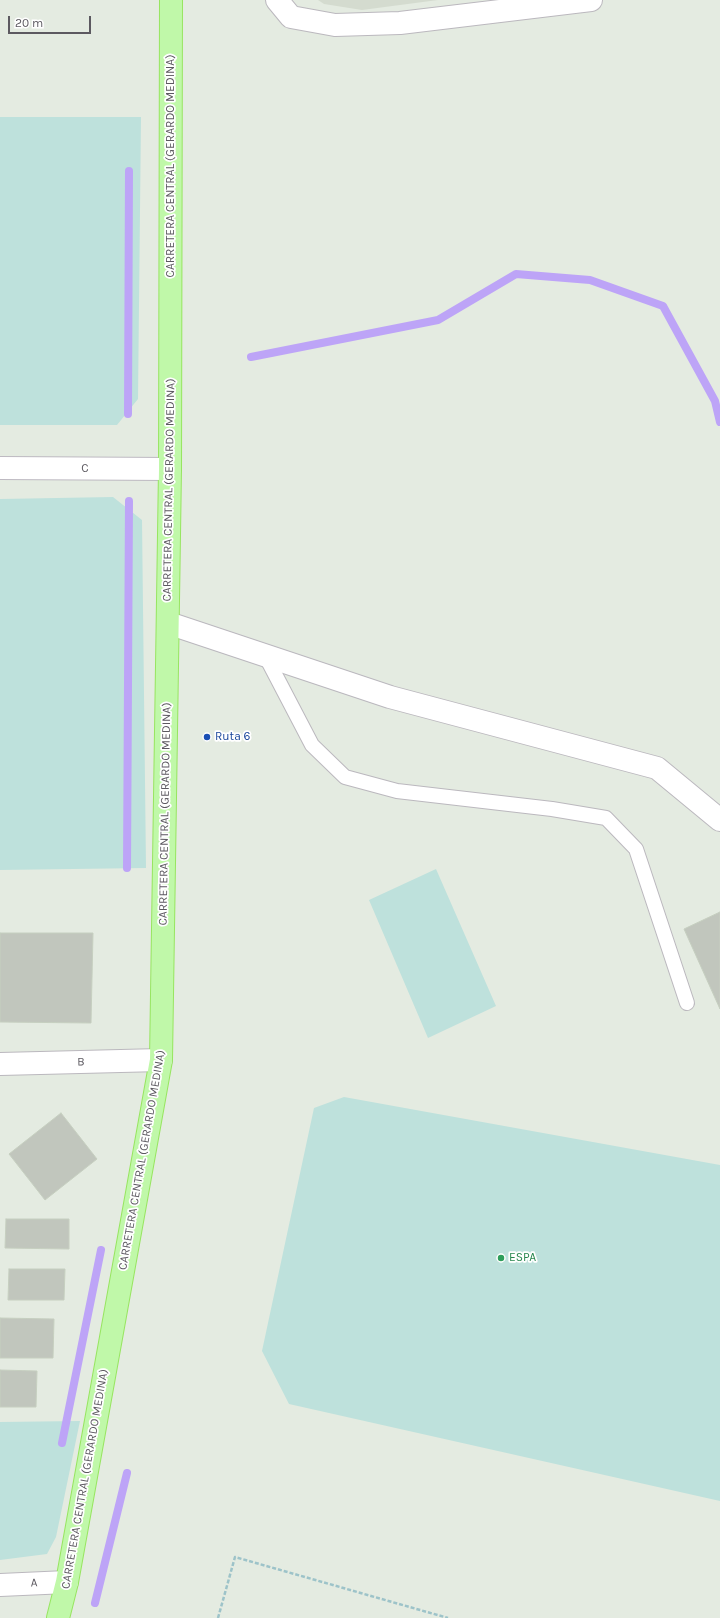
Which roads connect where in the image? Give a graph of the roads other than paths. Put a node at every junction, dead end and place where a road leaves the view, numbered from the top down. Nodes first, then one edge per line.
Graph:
1 (171, 0) edge
2 (277, 0) edge
3 (591, 0) edge
4 (0, 468) edge
5 (170, 469) junction
6 (168, 623) junction
7 (265, 655) junction
8 (720, 820) edge
9 (686, 1003) dead end
10 (162, 1060) junction
11 (0, 1064) edge
12 (68, 1582) junction
13 (0, 1585) edge
14 (58, 1618) edge

1 - 5 main road, CARRETERA CENTRAL (GERARDO MEDINA)
2 - 3 street
4 - 5 street, C
5 - 6 main road, CARRETERA CENTRAL (GERARDO MEDINA)
6 - 7 street
6 - 10 main road, CARRETERA CENTRAL (GERARDO MEDINA)
7 - 8 street
7 - 9 lane
10 - 11 street, B
10 - 12 main road, CARRETERA CENTRAL (GERARDO MEDINA)
12 - 13 street, A
12 - 14 main road, CARRETERA CENTRAL (GERARDO MEDINA)

